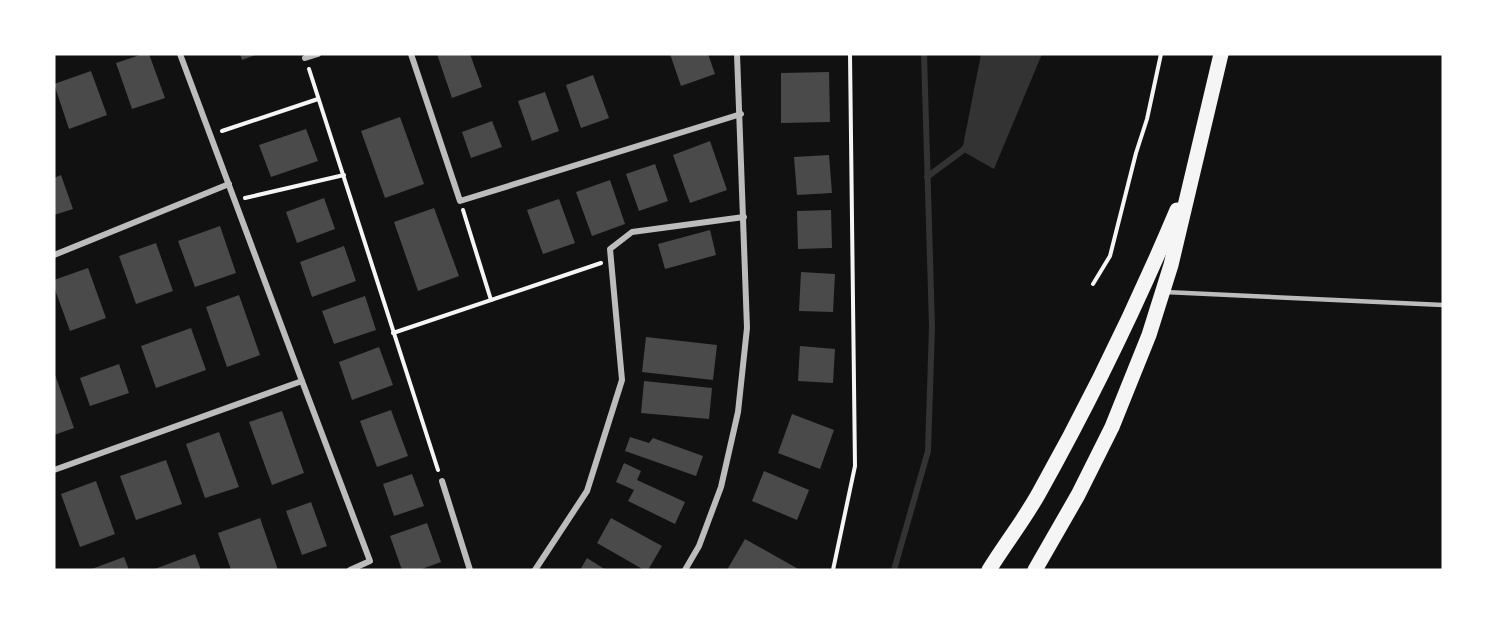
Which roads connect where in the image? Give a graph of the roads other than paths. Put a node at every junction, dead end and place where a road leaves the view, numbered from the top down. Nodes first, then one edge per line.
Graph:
1 (180, 54) edge
2 (318, 54) edge
3 (411, 54) edge
4 (737, 54) edge
5 (1221, 54) edge
6 (305, 58) road end
7 (741, 114) junction
8 (1194, 168) junction
9 (229, 184) junction
10 (744, 217) junction
11 (54, 255) edge
12 (1163, 292) junction
13 (1443, 305) edge
14 (302, 381) junction
15 (54, 470) edge
16 (442, 481) road end
17 (351, 570) edge
18 (470, 570) edge
19 (535, 570) edge
20 (685, 570) edge
21 (989, 570) edge
22 (1035, 570) edge

1 - 9 street
2 - 6 street
3 - 7 street
4 - 7 street
5 - 8 main road
7 - 10 street
8 - 12 main road
8 - 21 main road
9 - 11 street
9 - 14 street
10 - 19 street
10 - 20 street
12 - 13 lane
12 - 22 main road
14 - 15 street
14 - 17 street
16 - 18 street

